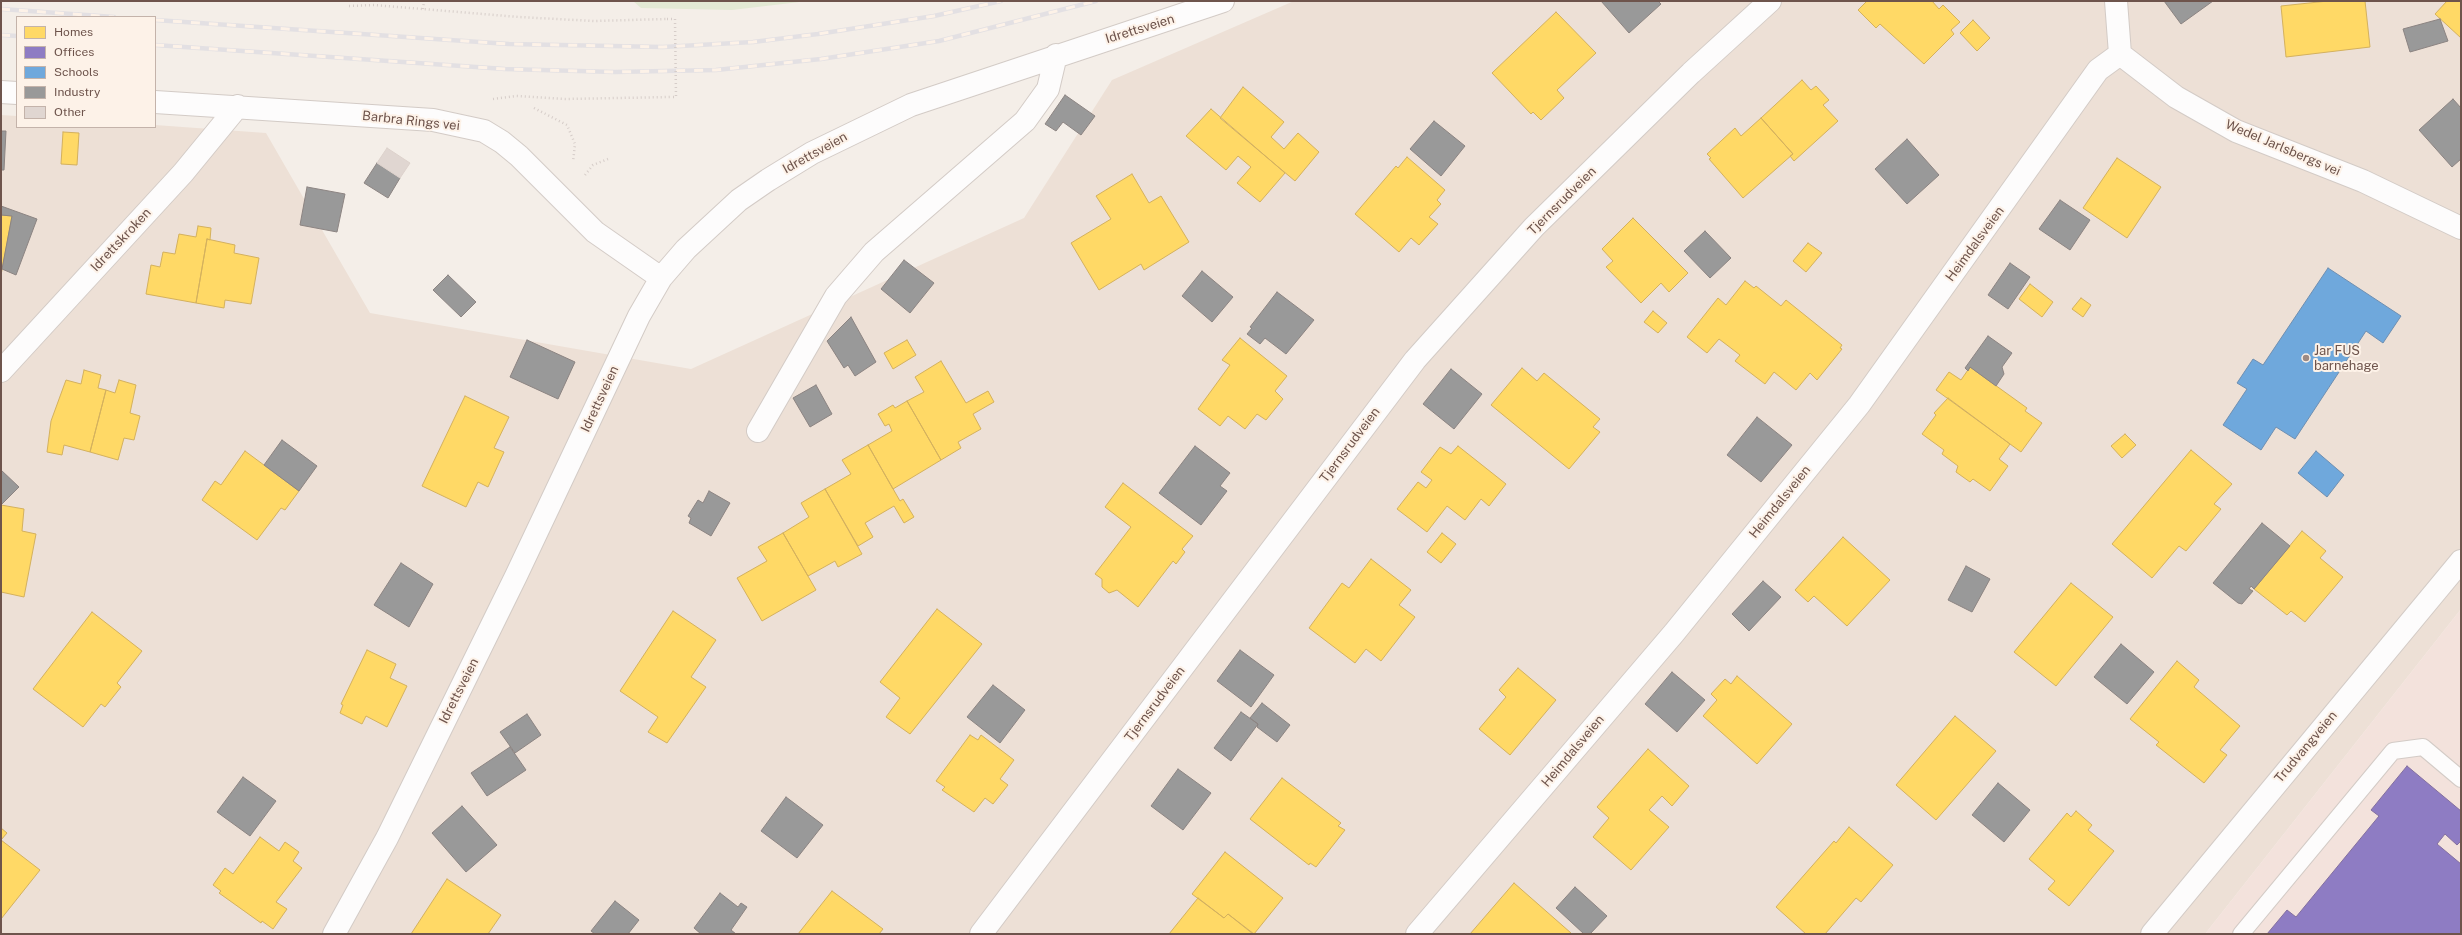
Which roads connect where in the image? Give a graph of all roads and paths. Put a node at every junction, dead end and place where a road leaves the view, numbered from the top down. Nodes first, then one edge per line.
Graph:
1 (424, 1) edge
2 (1223, 1) edge
3 (1770, 1) edge
4 (2116, 1) edge
5 (349, 6) dead end
6 (423, 9) junction
7 (2120, 54) junction
8 (1056, 55) junction
9 (1, 92) edge
10 (16, 93) edge
11 (491, 100) dead end
12 (156, 102) edge
13 (238, 106) junction
14 (534, 108) dead end
15 (572, 166) dead end
16 (2461, 228) edge
17 (661, 278) junction
18 (1, 371) edge
19 (758, 431) dead end
20 (2461, 561) edge
21 (2461, 779) edge
22 (334, 934) edge
23 (981, 934) edge
24 (1417, 934) edge
25 (2152, 934) edge
26 (2241, 934) edge

1 - 6 path
2 - 8 street, Idrettsveien
3 - 23 street, Tjernsrudveien
4 - 7 street
5 - 6 path
6 - 11 path, bridge
7 - 16 street, Wedel Jarlsbergs vei
7 - 24 street, Heimdalsveien
8 - 17 street, Idrettsveien
8 - 19 street
9 - 10 street
12 - 13 street, Barbra Rings vei
13 - 17 street, Barbra Rings vei
13 - 18 street, Idrettskroken
14 - 15 path
17 - 22 street, Idrettsveien
20 - 25 street, Trudvangveien
21 - 26 lane

